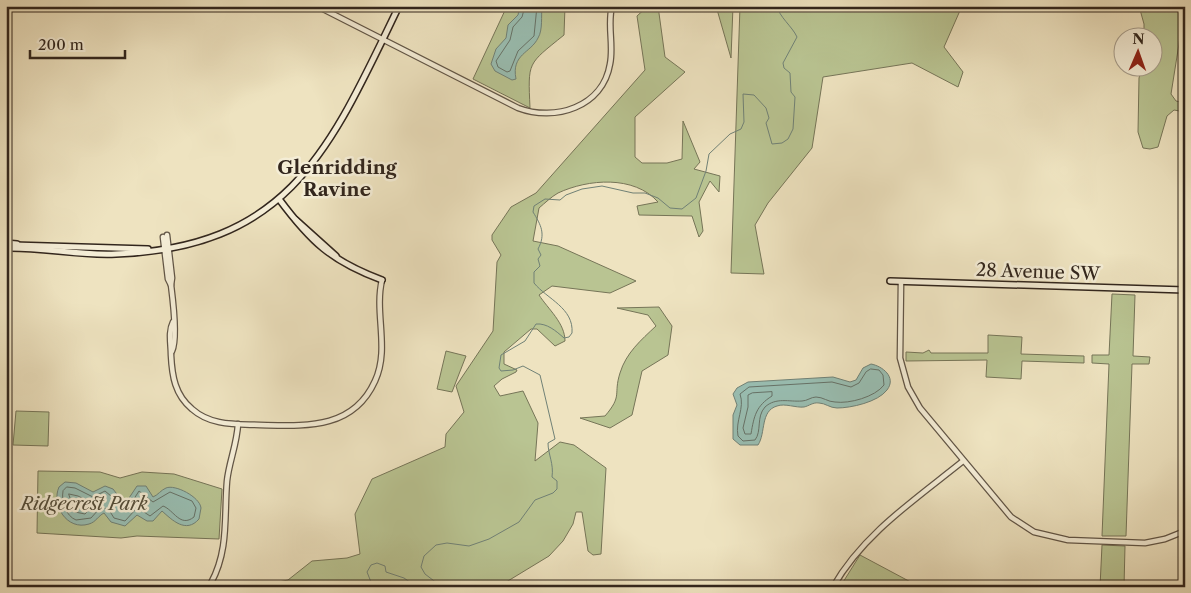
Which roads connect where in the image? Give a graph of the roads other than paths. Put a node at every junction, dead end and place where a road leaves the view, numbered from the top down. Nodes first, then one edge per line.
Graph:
1 (317, 6) edge
2 (400, 6) edge
3 (612, 6) edge
4 (383, 39) junction
5 (279, 200) junction
6 (165, 236) dead end
7 (6, 245) edge
8 (120, 248) junction
9 (166, 249) junction
10 (76, 254) junction
11 (382, 280) joint
12 (890, 281) dead end
13 (901, 282) junction
14 (1185, 290) edge
15 (238, 424) junction
16 (963, 461) junction
17 (1185, 531) edge
18 (211, 583) dead end
19 (833, 587) edge

1 - 4 street
2 - 4 main road
3 - 4 street
4 - 5 main road
5 - 9 main road
5 - 11 main road
6 - 9 street
7 - 8 main road
7 - 10 main road
8 - 9 main road
8 - 10 main road
9 - 10 main road
9 - 15 street
11 - 15 street
12 - 13 main road, 28 Avenue SW
13 - 14 main road, 28 Avenue SW
13 - 16 street
15 - 18 street
16 - 17 street
16 - 19 street

